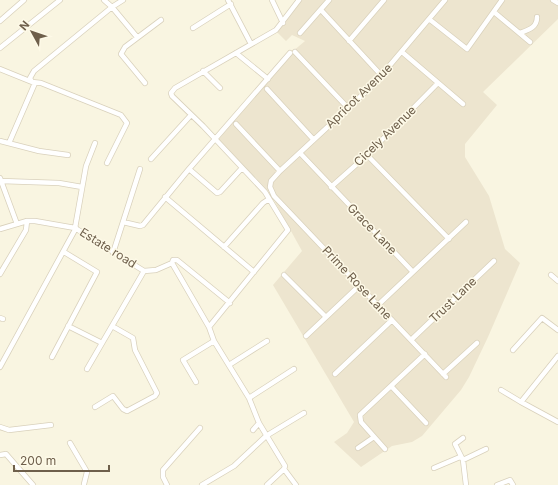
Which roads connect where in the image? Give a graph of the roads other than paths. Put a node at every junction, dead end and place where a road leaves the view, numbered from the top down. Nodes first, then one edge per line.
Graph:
1 (24, 0) edge
2 (60, 0) edge
3 (104, 0) edge
4 (123, 0) edge
5 (272, 0) edge
6 (299, 0) edge
7 (329, 0) edge
8 (384, 0) edge
9 (445, 0) edge
10 (502, 0) edge
11 (553, 0) edge
12 (230, 2) edge
13 (558, 4) edge
14 (112, 8) junction
15 (320, 10) junction
16 (494, 12) junction
17 (537, 17) dead end
18 (430, 19) junction
19 (161, 20) dead end
20 (0, 21) edge
21 (283, 23) junction
22 (193, 28) dead end
23 (300, 33) dead end
24 (520, 33) junction
25 (137, 37) junction
26 (349, 41) junction
27 (530, 42) dead end
28 (251, 44) junction
29 (0, 48) edge
30 (402, 52) junction
31 (236, 53) junction
32 (0, 69) edge
33 (203, 71) junction
34 (382, 75) junction
35 (268, 79) junction
36 (33, 82) junction
37 (145, 83) dead end
38 (438, 83) junction
39 (220, 88) dead end
40 (267, 89) dead end
41 (463, 104) dead end
42 (348, 108) junction
43 (191, 115) junction
44 (236, 124) dead end
45 (215, 139) junction
46 (313, 139) junction
47 (0, 141) edge
48 (9, 143) junction
49 (94, 143) dead end
50 (300, 153) junction
51 (68, 155) dead end
52 (367, 155) junction
53 (151, 159) dead end
54 (107, 162) dead end
55 (242, 168) junction
56 (140, 169) dead end
57 (189, 169) junction
58 (280, 171) junction
59 (0, 179) edge
60 (82, 187) junction
61 (331, 187) junction
62 (270, 188) joint
63 (165, 197) junction
64 (269, 199) junction
65 (27, 221) junction
66 (123, 222) junction
67 (466, 222) dead end
68 (17, 224) junction
69 (76, 228) junction
70 (0, 229) edge
71 (449, 239) junction
72 (224, 248) junction
73 (64, 252) junction
74 (113, 253) junction
75 (494, 261) dead end
76 (172, 263) junction
77 (144, 271) junction
78 (254, 272) junction
79 (413, 272) junction
80 (0, 274) edge
81 (284, 275) dead end
82 (551, 275) dead end
83 (558, 281) edge
84 (360, 286) junction
85 (230, 303) junction
86 (378, 305) junction
87 (326, 317) junction
88 (392, 320) junction
89 (68, 326) junction
90 (112, 326) junction
91 (209, 326) junction
92 (558, 330) edge
93 (306, 336) dead end
94 (412, 340) junction
95 (214, 341) junction
96 (267, 341) dead end
97 (102, 343) junction
98 (477, 343) dead end
99 (513, 350) dead end
100 (425, 354) junction
101 (558, 356) edge
102 (52, 357) dead end
103 (229, 365) junction
104 (0, 367) edge
105 (87, 369) dead end
106 (294, 370) dead end
107 (335, 374) dead end
108 (196, 382) dead end
109 (391, 386) junction
110 (501, 390) dead end
111 (249, 398) junction
112 (521, 402) junction
113 (95, 407) dead end
114 (304, 413) dead end
115 (558, 422) edge
116 (426, 423) dead end
117 (259, 424) junction
118 (51, 425) dead end
119 (0, 427) edge
120 (200, 428) dead end
121 (252, 430) dead end
122 (266, 436) junction
123 (374, 437) junction
124 (463, 438) dead end
125 (70, 443) dead end
126 (358, 448) dead end
127 (385, 449) dead end
128 (486, 449) dead end
129 (0, 456) edge
130 (463, 459) junction
131 (434, 468) dead end
132 (284, 469) junction
133 (33, 485) edge
134 (83, 485) edge
135 (168, 485) edge
136 (202, 485) edge
137 (268, 485) edge
138 (296, 485) edge
139 (466, 485) edge
140 (497, 485) edge
141 (513, 485) edge

1 - 20 street
2 - 29 street
3 - 14 street
4 - 14 street
5 - 21 street
6 - 21 street
7 - 15 street
8 - 26 street
9 - 18 street, Apricot Avenue
10 - 16 street
11 - 13 street
12 - 22 street
12 - 28 street
14 - 25 street
14 - 36 street
15 - 23 street
15 - 26 street
16 - 18 street
16 - 24 street
17 - 24 street
18 - 30 street, Apricot Avenue
19 - 25 street
21 - 28 street
24 - 27 street
25 - 37 street
26 - 34 street
28 - 31 street
30 - 34 street, Apricot Avenue
30 - 38 street
31 - 33 street
31 - 35 street
32 - 36 street
33 - 39 street
33 - 43 street
34 - 42 street, Apricot Avenue
35 - 42 street
35 - 45 street
36 - 48 street
36 - 54 street
38 - 41 street
38 - 52 street, Cicely Avenue
40 - 46 street
42 - 46 street, Apricot Avenue
43 - 45 street
43 - 53 street
44 - 58 street
45 - 55 street
45 - 57 street
46 - 50 street, Apricot Avenue
47 - 48 street
48 - 51 street
49 - 60 street
50 - 58 street, Apricot Avenue
50 - 61 street, Grace Lane
52 - 61 street, Cicely Avenue
52 - 71 street
55 - 57 street
55 - 64 street
56 - 66 street
57 - 63 street
58 - 62 street, Apricot Avenue
59 - 60 street
59 - 68 street
60 - 69 street
61 - 79 street, Grace Lane
62 - 84 street, Prime Rose Lane
63 - 66 street
63 - 72 street
64 - 72 street
64 - 78 street
65 - 68 street, Estate road
65 - 69 street, Estate road
65 - 80 street
66 - 74 street
67 - 71 street
68 - 70 street, Estate road
69 - 73 street
69 - 74 street, Estate road
71 - 79 street
72 - 78 street
73 - 89 street
73 - 104 street
74 - 77 street, Estate road
75 - 94 street, Trust Lane
76 - 77 street
76 - 85 street
76 - 91 street
77 - 90 street
78 - 85 street
79 - 86 street
81 - 87 street
82 - 83 street
84 - 86 street, Prime Rose Lane
84 - 87 street
85 - 91 street
86 - 88 street, Prime Rose Lane
87 - 93 street
88 - 94 street, Prime Rose Lane
88 - 107 street
89 - 97 street
89 - 102 street
90 - 97 street
90 - 113 street
91 - 95 street
92 - 99 street
94 - 100 street, Prime Rose Lane
95 - 103 street
95 - 108 street
96 - 103 street
97 - 105 street
98 - 100 street, Prime Rose Lane
100 - 109 street
101 - 112 street
103 - 111 street
106 - 111 street
109 - 116 street
109 - 123 street
110 - 112 street
111 - 117 street
112 - 115 street
114 - 122 street
117 - 121 street
117 - 122 street
118 - 119 street
120 - 135 street
122 - 132 street
122 - 136 street
123 - 126 street
123 - 127 street
124 - 130 street
125 - 134 street
128 - 130 street
129 - 133 street
130 - 131 street
130 - 139 street
132 - 137 street
132 - 138 street
140 - 141 street

